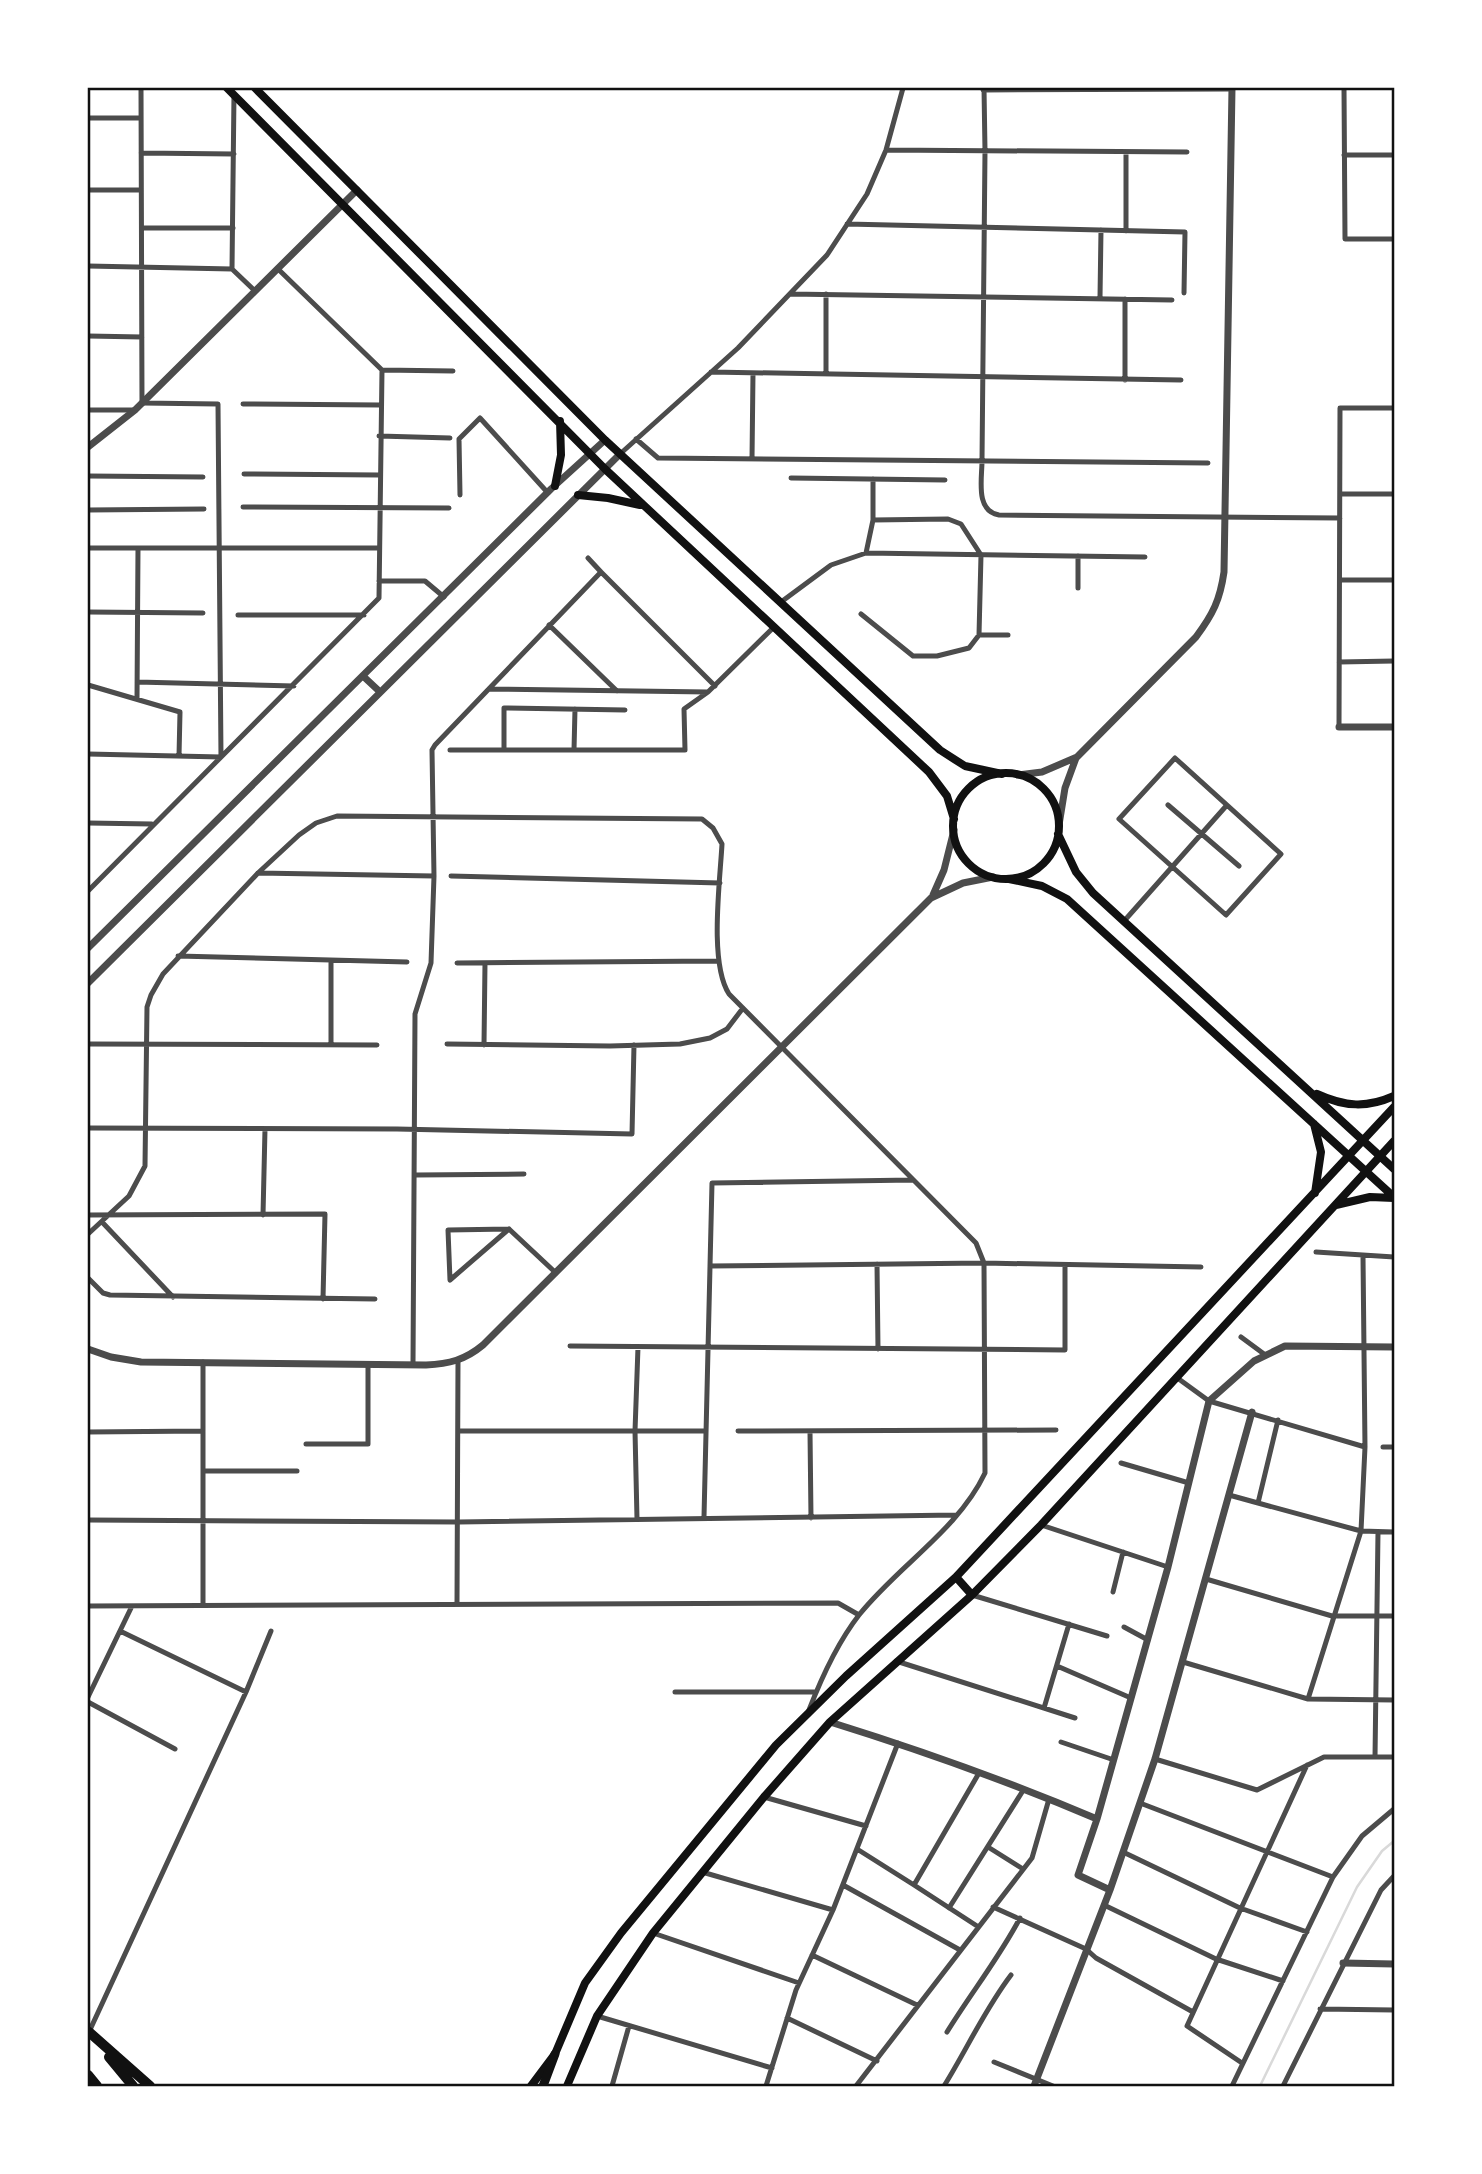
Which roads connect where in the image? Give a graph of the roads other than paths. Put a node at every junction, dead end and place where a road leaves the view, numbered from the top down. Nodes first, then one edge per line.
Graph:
1 (141, 88) edge
2 (255, 88) edge
3 (903, 88) edge
4 (1231, 88) edge
5 (1344, 88) edge
6 (984, 89) edge
7 (231, 91) edge
8 (88, 118) edge
9 (141, 118) junction
10 (886, 150) junction
11 (985, 151) junction
12 (1126, 152) junction
13 (1187, 152) dead end
14 (141, 153) junction
15 (234, 154) junction
16 (1344, 155) junction
17 (1395, 155) edge
18 (88, 190) edge
19 (141, 190) junction
20 (357, 190) junction
21 (343, 204) junction
22 (848, 224) junction
23 (984, 226) junction
24 (142, 228) junction
25 (233, 228) junction
26 (1101, 230) junction
27 (1126, 231) junction
28 (1395, 239) edge
29 (88, 266) edge
30 (142, 268) junction
31 (232, 269) junction
32 (278, 269) junction
33 (256, 291) junction
34 (1184, 293) dead end
35 (790, 294) junction
36 (826, 294) junction
37 (984, 296) junction
38 (1100, 298) junction
39 (1125, 299) junction
40 (1172, 300) dead end
41 (88, 337) edge
42 (142, 337) junction
43 (382, 370) junction
44 (453, 371) dead end
45 (712, 372) junction
46 (753, 373) junction
47 (826, 374) junction
48 (983, 377) junction
49 (1125, 380) junction
50 (1181, 380) dead end
51 (142, 403) junction
52 (243, 404) dead end
53 (380, 405) junction
54 (1395, 408) edge
55 (88, 410) edge
56 (135, 410) junction
57 (560, 421) junction
58 (379, 436) junction
59 (450, 438) dead end
60 (636, 439) junction
61 (605, 440) junction
62 (88, 447) edge
63 (591, 454) junction
64 (620, 454) junction
65 (752, 459) junction
66 (982, 461) junction
67 (1208, 463) dead end
68 (605, 469) junction
69 (244, 474) dead end
70 (88, 475) edge
71 (379, 475) junction
72 (203, 477) dead end
73 (791, 478) dead end
74 (873, 479) junction
75 (945, 480) dead end
76 (555, 486) junction
77 (548, 492) junction
78 (1340, 494) junction
79 (1395, 494) edge
80 (460, 495) dead end
81 (578, 495) junction
82 (645, 507) junction
83 (243, 508) dead end
84 (379, 508) junction
85 (449, 508) dead end
86 (204, 509) dead end
87 (88, 510) edge
88 (1224, 517) junction
89 (1340, 518) junction
90 (873, 520) junction
91 (219, 547) junction
92 (88, 548) edge
93 (138, 548) junction
94 (379, 548) junction
95 (866, 553) junction
96 (981, 555) junction
97 (1078, 556) junction
98 (1145, 557) dead end
99 (588, 558) dead end
100 (601, 572) junction
101 (379, 580) junction
102 (1340, 580) junction
103 (1395, 580) edge
104 (1078, 588) dead end
105 (444, 597) junction
106 (780, 602) junction
107 (88, 612) edge
108 (138, 612) junction
109 (203, 613) dead end
110 (861, 614) dead end
111 (239, 615) dead end
112 (364, 615) junction
113 (549, 625) junction
114 (774, 627) junction
115 (979, 635) junction
116 (1008, 635) dead end
117 (1339, 662) junction
118 (1395, 662) edge
119 (363, 676) junction
120 (137, 682) junction
121 (88, 685) edge
122 (222, 685) junction
123 (294, 686) junction
124 (715, 686) junction
125 (489, 689) junction
126 (379, 691) junction
127 (617, 691) junction
128 (708, 692) junction
129 (137, 698) junction
130 (575, 709) junction
131 (625, 710) dead end
132 (1339, 727) joint
133 (1395, 727) edge
134 (450, 750) dead end
135 (504, 750) junction
136 (574, 750) junction
137 (88, 754) edge
138 (179, 756) junction
139 (221, 757) junction
140 (1077, 757) junction
141 (1002, 774) junction
142 (1018, 775) junction
143 (1168, 805) dead end
144 (1227, 805) junction
145 (434, 818) junction
146 (954, 819) junction
147 (88, 823) edge
148 (152, 824) junction
149 (1059, 825) junction
150 (954, 830) junction
151 (1058, 834) junction
152 (1202, 834) junction
153 (1239, 866) dead end
154 (1173, 868) junction
155 (258, 873) junction
156 (434, 876) junction
157 (451, 876) dead end
158 (993, 877) junction
159 (1009, 879) junction
160 (720, 883) junction
161 (88, 891) edge
162 (931, 898) junction
163 (1125, 920) junction
164 (88, 948) edge
165 (178, 957) junction
166 (331, 961) junction
167 (718, 961) junction
168 (407, 962) dead end
169 (457, 963) dead end
170 (485, 963) junction
171 (88, 983) edge
172 (743, 1009) junction
173 (88, 1044) edge
174 (146, 1044) junction
175 (447, 1044) dead end
176 (331, 1045) junction
177 (376, 1045) dead end
178 (484, 1045) junction
179 (634, 1045) junction
180 (782, 1048) junction
181 (1306, 1088) junction
182 (1395, 1096) edge
183 (1395, 1107) edge
184 (1313, 1121) junction
185 (88, 1128) edge
186 (146, 1128) junction
187 (265, 1129) junction
188 (416, 1130) junction
189 (1364, 1141) junction
190 (1395, 1141) edge
191 (1380, 1155) junction
192 (1351, 1156) junction
193 (1395, 1168) edge
194 (1366, 1170) junction
195 (524, 1174) dead end
196 (416, 1175) junction
197 (913, 1180) junction
198 (1314, 1195) junction
199 (1395, 1198) edge
200 (1334, 1206) junction
201 (110, 1214) junction
202 (263, 1214) junction
203 (88, 1215) edge
204 (102, 1222) junction
205 (509, 1229) junction
206 (88, 1234) edge
207 (1316, 1252) dead end
208 (1363, 1256) junction
209 (1395, 1257) edge
210 (877, 1264) junction
211 (984, 1264) junction
212 (1065, 1265) junction
213 (710, 1266) junction
214 (1200, 1268) dead end
215 (556, 1273) junction
216 (88, 1278) edge
217 (173, 1297) junction
218 (323, 1299) junction
219 (375, 1299) dead end
220 (1241, 1337) dead end
221 (570, 1346) dead end
222 (638, 1347) junction
223 (708, 1347) junction
224 (1363, 1347) junction
225 (1395, 1348) edge
226 (88, 1349) edge
227 (877, 1349) junction
228 (984, 1349) junction
229 (1264, 1354) junction
230 (458, 1361) junction
231 (203, 1362) junction
232 (368, 1365) junction
233 (413, 1365) junction
234 (1176, 1377) junction
235 (1209, 1401) junction
236 (1252, 1412) junction
237 (1278, 1420) junction
238 (985, 1429) junction
239 (1056, 1430) dead end
240 (203, 1431) junction
241 (459, 1431) junction
242 (635, 1431) junction
243 (88, 1432) edge
244 (706, 1432) junction
245 (738, 1432) dead end
246 (810, 1432) junction
247 (306, 1444) dead end
248 (1365, 1447) junction
249 (1382, 1447) dead end
250 (1395, 1447) edge
251 (1121, 1463) dead end
252 (203, 1471) junction
253 (297, 1471) dead end
254 (1189, 1483) junction
255 (1229, 1495) junction
256 (1258, 1503) junction
257 (956, 1515) junction
258 (704, 1517) junction
259 (811, 1518) junction
260 (637, 1519) junction
261 (88, 1520) edge
262 (203, 1521) junction
263 (458, 1522) junction
264 (1041, 1525) junction
265 (1361, 1531) junction
266 (1378, 1532) junction
267 (1395, 1532) edge
268 (1123, 1552) junction
269 (1168, 1567) junction
270 (956, 1577) junction
271 (1206, 1579) junction
272 (1113, 1592) dead end
273 (972, 1595) junction
274 (203, 1604) junction
275 (457, 1604) junction
276 (88, 1605) edge
277 (132, 1606) junction
278 (859, 1615) junction
279 (1332, 1616) junction
280 (1378, 1616) junction
281 (1395, 1616) edge
282 (1069, 1624) junction
283 (1124, 1626) dead end
284 (120, 1631) junction
285 (271, 1631) dead end
286 (1107, 1636) dead end
287 (1148, 1640) junction
288 (896, 1661) junction
289 (1183, 1662) junction
290 (1057, 1666) junction
291 (88, 1677) edge
292 (96, 1681) junction
293 (246, 1692) junction
294 (675, 1692) dead end
295 (816, 1692) junction
296 (1131, 1698) junction
297 (88, 1699) edge
298 (1308, 1699) junction
299 (1375, 1699) junction
300 (1395, 1700) edge
301 (1044, 1708) junction
302 (807, 1713) junction
303 (1075, 1718) dead end
304 (830, 1722) junction
305 (1061, 1742) dead end
306 (898, 1744) junction
307 (175, 1749) dead end
308 (1375, 1757) junction
309 (1395, 1757) edge
310 (1155, 1759) junction
311 (1114, 1760) junction
312 (1307, 1765) junction
313 (979, 1773) junction
314 (1024, 1789) junction
315 (764, 1797) junction
316 (1049, 1798) junction
317 (1140, 1803) junction
318 (1395, 1809) edge
319 (1097, 1819) junction
320 (866, 1826) junction
321 (988, 1847) junction
322 (857, 1849) junction
323 (1123, 1852) junction
324 (1268, 1853) junction
325 (1023, 1869) junction
326 (702, 1872) junction
327 (1395, 1876) edge
328 (1333, 1877) junction
329 (843, 1885) junction
330 (914, 1885) junction
331 (1110, 1890) junction
332 (1104, 1905) junction
333 (949, 1908) junction
334 (993, 1908) junction
335 (1240, 1908) junction
336 (833, 1910) junction
337 (1020, 1918) junction
338 (977, 1926) junction
339 (1307, 1932) junction
340 (653, 1933) junction
341 (1086, 1949) junction
342 (960, 1950) junction
343 (812, 1955) junction
344 (1216, 1959) junction
345 (1343, 1963) junction
346 (1395, 1964) edge
347 (1012, 1975) dead end
348 (1283, 1981) junction
349 (799, 1983) junction
350 (918, 2005) junction
351 (1320, 2010) junction
352 (1395, 2010) edge
353 (1193, 2012) junction
354 (597, 2017) junction
355 (787, 2018) junction
356 (629, 2026) junction
357 (88, 2031) edge
358 (947, 2032) dead end
359 (555, 2054) junction
360 (877, 2061) junction
361 (994, 2062) dead end
362 (1242, 2063) junction
363 (772, 2068) junction
364 (88, 2075) edge
365 (1035, 2084) edge
366 (97, 2087) edge
367 (133, 2087) edge
368 (150, 2087) edge
369 (531, 2087) edge
370 (543, 2087) edge
371 (568, 2087) edge
372 (612, 2087) edge
373 (766, 2087) edge
374 (856, 2087) edge
375 (944, 2087) edge
376 (1053, 2087) edge
377 (1232, 2087) edge
378 (1283, 2087) edge

1 - 9 street
2 - 20 main road
3 - 10 street
4 - 6 street
4 - 88 street
5 - 16 street
6 - 11 street
7 - 15 street
7 - 21 main road
8 - 9 street
9 - 14 street
10 - 11 street
10 - 22 street
11 - 12 street
11 - 23 street
12 - 13 street
12 - 27 street
14 - 15 street
14 - 19 street
15 - 25 street
16 - 17 street
16 - 28 street
18 - 19 street
19 - 24 street
20 - 21 street
20 - 61 main road
21 - 32 street
21 - 57 main road
22 - 23 street
22 - 35 street
23 - 26 street
23 - 37 street
24 - 25 street
24 - 30 street
25 - 31 street
26 - 27 street
26 - 38 street
27 - 34 street
29 - 30 street
30 - 31 street
30 - 42 street
31 - 33 street
32 - 33 street
32 - 43 street
33 - 51 street
35 - 36 street
35 - 45 street
36 - 37 street
36 - 47 street
37 - 38 street
37 - 48 street
38 - 39 street
39 - 40 street
39 - 49 street
41 - 42 street
42 - 51 street
43 - 44 street
43 - 53 street
45 - 46 street
45 - 60 street
46 - 47 street
46 - 65 street
47 - 48 street
48 - 49 street
48 - 66 street
49 - 50 street
51 - 56 street
51 - 91 street
52 - 53 street
53 - 58 street
54 - 78 street
55 - 56 street
56 - 62 street
57 - 63 main road
57 - 76 main road
58 - 59 street
58 - 71 street
60 - 64 street
60 - 65 street
61 - 63 street
61 - 64 main road
63 - 68 main road
63 - 76 street
64 - 68 street
64 - 106 main road
65 - 66 street
66 - 67 street
66 - 88 street
68 - 81 street
68 - 82 main road
69 - 71 street
70 - 72 street
71 - 84 street
73 - 74 street
74 - 75 street
74 - 90 street
76 - 77 street
77 - 80 street
77 - 105 street
78 - 79 street
78 - 89 street
81 - 82 main road
81 - 126 street
82 - 114 main road
83 - 84 street
84 - 85 street
84 - 94 street
86 - 87 street
88 - 89 street
88 - 140 street
89 - 102 street
90 - 95 street
90 - 96 street
91 - 93 street
91 - 94 street
91 - 122 street
92 - 93 street
93 - 108 street
94 - 101 street
95 - 96 street
95 - 106 street
96 - 97 street
96 - 115 street
97 - 98 street
97 - 104 street
99 - 100 street
100 - 113 street
100 - 124 street
101 - 105 street
101 - 112 street
102 - 103 street
102 - 117 street
105 - 119 street
106 - 141 main road
107 - 108 street
108 - 109 street
108 - 120 street
110 - 115 street
111 - 112 street
112 - 123 street
113 - 125 street
113 - 127 street
114 - 124 street
114 - 146 main road
115 - 116 street
117 - 118 street
117 - 132 street
119 - 126 street
119 - 164 street
120 - 122 street
120 - 129 street
121 - 129 street
122 - 123 street
122 - 139 street
123 - 139 street
124 - 128 street
125 - 127 street
125 - 145 street
126 - 171 street
127 - 128 street
128 - 136 street
129 - 138 street
130 - 131 street
130 - 135 street
130 - 136 street
132 - 133 street
134 - 135 street
135 - 136 street
137 - 138 street
138 - 139 street
139 - 148 street
140 - 142 street
140 - 149 street
141 - 142 main road
141 - 146 main road
142 - 149 main road
143 - 152 street
144 - 152 street
144 - 154 street
144 - 154 street
145 - 155 street
145 - 156 street
145 - 160 street
146 - 150 main road
147 - 148 street
148 - 161 street
149 - 151 main road
150 - 158 main road
150 - 162 street
151 - 159 main road
151 - 163 main road
152 - 153 street
152 - 154 street
154 - 163 street
155 - 156 street
155 - 165 street
156 - 188 street
157 - 160 street
158 - 159 main road
158 - 162 street
159 - 184 main road
160 - 167 street
162 - 180 street
163 - 181 main road
165 - 166 street
165 - 174 street
166 - 168 street
166 - 176 street
167 - 170 street
167 - 172 street
169 - 170 street
170 - 178 street
172 - 179 street
172 - 180 street
173 - 174 street
174 - 176 street
174 - 186 street
175 - 178 street
176 - 177 street
178 - 179 street
179 - 188 street
180 - 197 street
180 - 215 street
181 - 182 main road
181 - 189 main road
183 - 189 main road
184 - 192 main road
184 - 198 main road
185 - 186 street
186 - 187 street
186 - 201 street
187 - 188 street
187 - 202 street
188 - 196 street
189 - 191 main road
189 - 192 main road
190 - 191 main road
191 - 193 main road
191 - 194 main road
192 - 194 main road
192 - 198 main road
194 - 199 main road
194 - 200 main road
195 - 196 street
196 - 233 street
197 - 211 street
197 - 213 street
198 - 270 main road
199 - 200 main road
200 - 234 main road
201 - 202 street
201 - 203 street
201 - 204 street
202 - 218 street
204 - 206 street
204 - 217 street
205 - 205 street
205 - 215 street
207 - 208 street
208 - 209 street
208 - 224 street
210 - 211 street
210 - 213 street
210 - 227 street
211 - 212 street
211 - 228 street
212 - 214 street
212 - 228 street
213 - 223 street
215 - 230 street
216 - 217 street
217 - 218 street
218 - 219 street
220 - 229 street
221 - 222 street
222 - 223 street
222 - 242 street
223 - 227 street
223 - 244 street
224 - 225 street
224 - 229 street
224 - 248 street
226 - 231 street
227 - 228 street
228 - 238 street
229 - 235 street
230 - 233 street
230 - 241 street
231 - 232 street
231 - 240 street
232 - 233 street
232 - 247 street
234 - 235 street
234 - 264 main road
235 - 236 street
235 - 254 street
236 - 237 street
236 - 255 street
237 - 248 street
237 - 256 street
238 - 239 street
238 - 246 street
238 - 257 street
240 - 243 street
240 - 252 street
241 - 242 street
241 - 263 street
242 - 244 street
242 - 260 street
244 - 258 street
245 - 246 street
246 - 259 street
248 - 265 street
249 - 250 street
251 - 254 street
252 - 253 street
252 - 262 street
254 - 269 street
255 - 256 street
255 - 271 street
256 - 265 street
257 - 259 street
257 - 278 street
258 - 259 street
258 - 260 street
260 - 263 street
261 - 262 street
262 - 263 street
262 - 274 street
263 - 275 street
264 - 268 street
264 - 273 main road
265 - 266 street
265 - 279 street
266 - 267 street
266 - 280 street
268 - 269 street
268 - 272 street
269 - 287 street
270 - 273 main road
270 - 302 main road
271 - 279 street
271 - 289 street
273 - 282 street
273 - 288 main road
274 - 275 street
274 - 277 street
275 - 278 street
276 - 277 street
277 - 284 street
278 - 295 street
279 - 280 street
279 - 298 street
280 - 281 street
280 - 299 street
282 - 286 street
282 - 290 street
283 - 287 street
284 - 292 street
284 - 293 street
285 - 293 street
287 - 296 street
288 - 301 street
288 - 304 main road
289 - 298 street
289 - 310 street
290 - 296 street
290 - 301 street
291 - 292 street
292 - 297 street
293 - 357 street
294 - 295 street
295 - 302 street
296 - 311 street
297 - 307 street
298 - 299 street
299 - 300 street
299 - 308 street
301 - 303 street
302 - 359 main road
304 - 306 street
304 - 315 main road
305 - 311 street
306 - 313 street
306 - 320 street
308 - 309 street
308 - 312 street
310 - 312 street
310 - 317 street
311 - 319 street
312 - 324 street
313 - 314 street
313 - 330 street
314 - 316 street
314 - 321 street
315 - 320 street
315 - 326 main road
316 - 319 street
316 - 325 street
317 - 323 street
317 - 324 street
318 - 328 street
319 - 331 street
320 - 322 street
321 - 325 street
321 - 333 street
322 - 329 street
322 - 330 street
323 - 331 street
323 - 335 street
324 - 328 street
324 - 335 street
325 - 334 street
326 - 336 street
326 - 340 main road
327 - 345 street
328 - 339 street
329 - 336 street
329 - 342 street
330 - 333 street
331 - 332 street
332 - 341 street
332 - 344 street
333 - 338 street
334 - 337 street
334 - 338 street
335 - 339 street
335 - 344 street
336 - 343 street
337 - 341 street
337 - 358 street
338 - 342 street
339 - 348 street
340 - 349 street
340 - 354 main road
341 - 353 street
341 - 365 street
342 - 350 street
343 - 349 street
343 - 350 street
344 - 348 street
344 - 353 street
345 - 346 street
345 - 351 street
347 - 375 street
348 - 362 street
349 - 355 street
350 - 360 street
351 - 352 street
351 - 378 street
353 - 362 street
354 - 356 street
354 - 371 main road
355 - 360 street
355 - 363 street
356 - 363 street
356 - 372 street
357 - 367 highway
357 - 368 highway
359 - 369 main road
359 - 370 main road
360 - 374 street
361 - 365 street
362 - 377 street
363 - 373 street
364 - 366 highway
365 - 376 street

